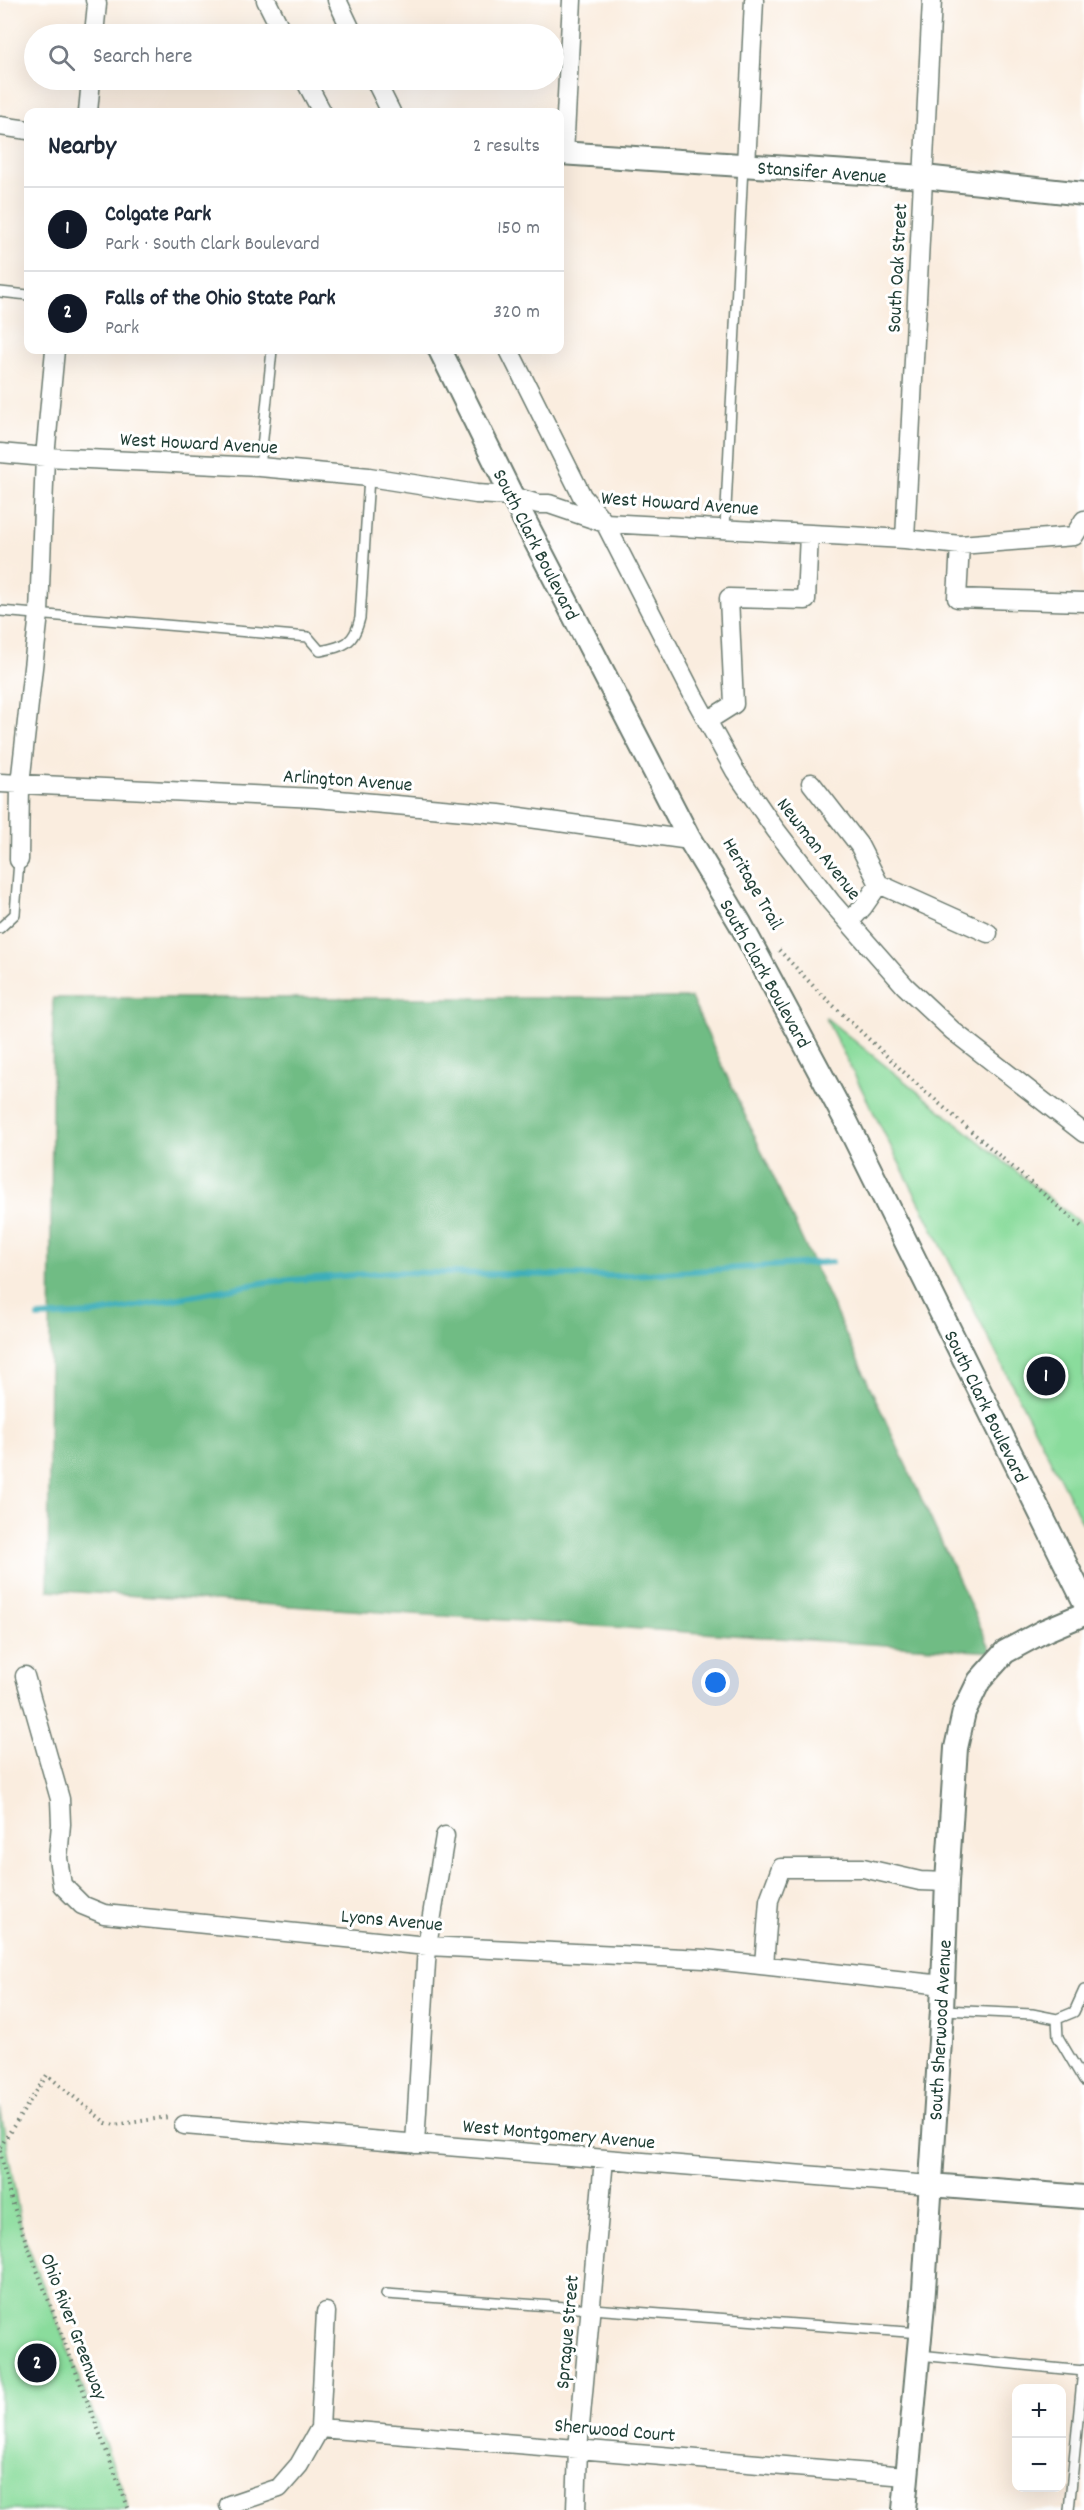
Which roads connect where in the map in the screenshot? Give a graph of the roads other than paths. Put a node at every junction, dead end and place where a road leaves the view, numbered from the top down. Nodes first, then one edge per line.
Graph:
1 (95, 0) edge
2 (266, 0) edge
3 (337, 0) edge
4 (572, 0) edge
5 (754, 0) edge
6 (932, 0) edge
7 (95, 24) edge
8 (278, 24) edge
9 (348, 24) edge
10 (90, 90) edge
11 (311, 90) edge
12 (380, 90) edge
13 (88, 108) edge
14 (320, 108) edge
15 (389, 108) edge
16 (564, 122) edge
17 (0, 126) edge
18 (24, 129) edge
19 (564, 153) edge
20 (745, 166) junction
21 (924, 177) junction
22 (1084, 194) edge
23 (0, 292) edge
24 (24, 294) edge
25 (55, 354) edge
26 (272, 354) edge
27 (442, 354) edge
28 (511, 354) edge
29 (0, 453) edge
30 (45, 457) junction
31 (260, 467) junction
32 (369, 477) junction
33 (512, 496) junction
34 (1084, 520) edge
35 (605, 523) junction
36 (724, 528) junction
37 (809, 534) junction
38 (905, 539) junction
39 (960, 545) junction
40 (1084, 602) edge
41 (0, 611) edge
42 (39, 614) junction
43 (707, 721) junction
44 (0, 783) edge
45 (811, 783) dead end
46 (20, 784) junction
47 (690, 840) junction
48 (19, 860) joint
49 (879, 884) junction
50 (849, 922) junction
51 (0, 928) edge
52 (988, 933) dead end
53 (1084, 1133) edge
54 (1084, 1601) edge
55 (1084, 1614) edge
56 (25, 1676) dead end
57 (445, 1836) dead end
58 (947, 1882) junction
59 (427, 1946) junction
60 (764, 1965) junction
61 (943, 1985) junction
62 (1084, 1989) edge
63 (942, 2010) junction
64 (1057, 2019) junction
65 (1084, 2080) edge
66 (184, 2125) road end
67 (415, 2144) junction
68 (604, 2159) junction
69 (930, 2185) junction
70 (1084, 2198) edge
71 (386, 2294) dead end
72 (591, 2309) junction
73 (326, 2312) dead end
74 (921, 2333) junction
75 (919, 2355) junction
76 (1083, 2371) edge
77 (320, 2428) junction
78 (578, 2449) junction
79 (906, 2476) junction
80 (229, 2505) dead end
81 (576, 2510) edge
82 (904, 2510) edge
83 (1069, 2510) edge

1 - 7 street
2 - 8 street
3 - 9 street
4 - 16 street
5 - 20 street
6 - 21 street, South Oak Street
10 - 13 street
11 - 14 street
12 - 15 street
17 - 18 street
19 - 20 street, Stansifer Avenue
20 - 21 street, Stansifer Avenue
20 - 36 lane
21 - 22 street, Stansifer Avenue
21 - 38 street, South Oak Street
23 - 24 lane
25 - 30 street
26 - 31 lane
27 - 33 street, South Clark Boulevard
28 - 35 street
29 - 30 street, West Howard Avenue
30 - 31 street, West Howard Avenue
30 - 42 street
31 - 32 street, West Howard Avenue
32 - 33 street, West Howard Avenue
32 - 42 lane
33 - 35 street, West Howard Avenue
33 - 47 street, South Clark Boulevard
34 - 39 street, West Howard Avenue
35 - 36 street, West Howard Avenue
35 - 43 street, Newman Avenue
36 - 37 street, West Howard Avenue
37 - 38 street, West Howard Avenue
37 - 43 street
38 - 39 street, West Howard Avenue
39 - 40 street
41 - 42 lane
42 - 46 street
43 - 50 street, Newman Avenue
44 - 46 street, Arlington Avenue
45 - 49 street
46 - 47 street, Arlington Avenue
46 - 48 street
47 - 54 street, South Clark Boulevard
48 - 51 lane
49 - 50 street
49 - 52 street
50 - 53 street, Newman Avenue
55 - 58 street, South Sherwood Avenue
56 - 59 street, Lyons Avenue
57 - 59 street
58 - 60 street
58 - 61 street, South Sherwood Avenue
59 - 60 street, Lyons Avenue
59 - 67 street
60 - 61 street, Lyons Avenue
61 - 63 street, South Sherwood Avenue
62 - 64 lane
63 - 64 lane
63 - 69 street, South Sherwood Avenue
64 - 65 lane
66 - 67 street, West Montgomery Avenue
67 - 68 street, West Montgomery Avenue
68 - 69 street, West Montgomery Avenue
68 - 72 street, Sprague Street
69 - 70 street
69 - 74 street, South Sherwood Avenue
71 - 72 lane
72 - 74 lane
72 - 78 street, Sprague Street
73 - 77 street
74 - 75 street, South Sherwood Avenue
75 - 76 lane
75 - 79 street, South Sherwood Avenue
76 - 83 lane
77 - 78 street, Sherwood Court
77 - 80 street
78 - 79 street, Sherwood Court
78 - 81 street, Sprague Street
79 - 82 street, South Sherwood Avenue

